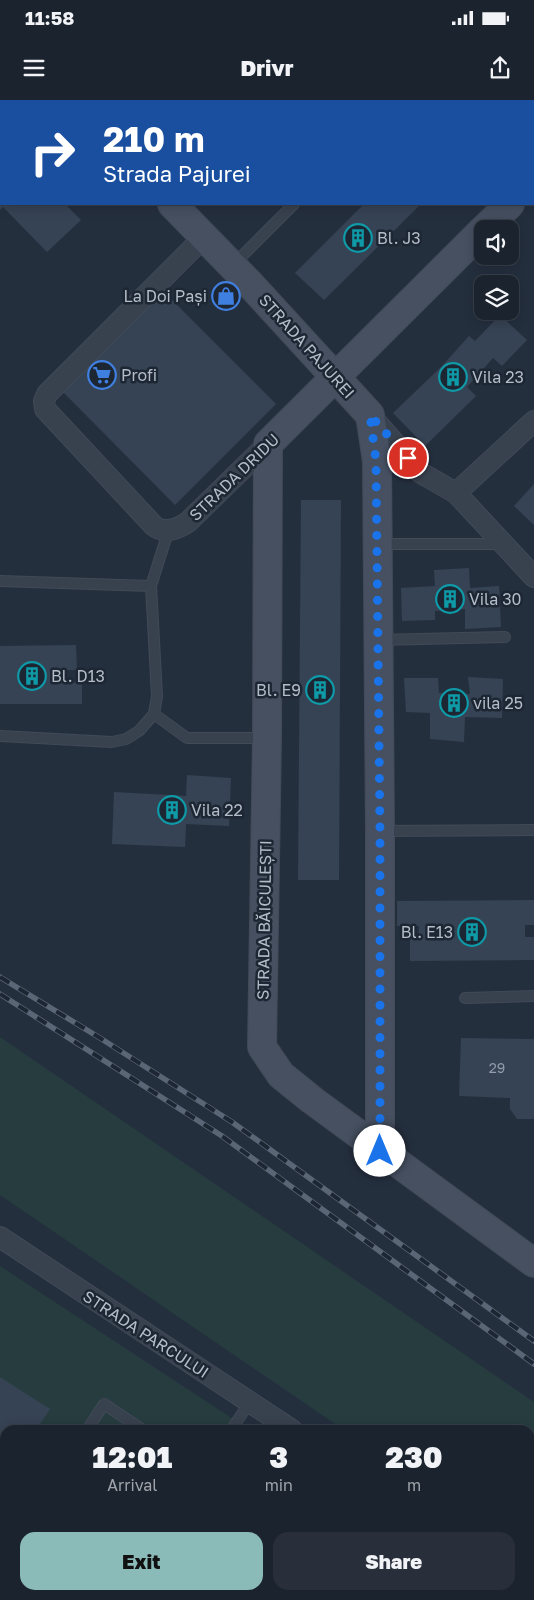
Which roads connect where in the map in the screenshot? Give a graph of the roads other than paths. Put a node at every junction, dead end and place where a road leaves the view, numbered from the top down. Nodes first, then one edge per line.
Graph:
1 (173, 205) edge
2 (293, 205) edge
3 (509, 205) edge
4 (494, 220) edge
5 (204, 237) junction
6 (474, 240) edge
7 (232, 266) junction
8 (334, 376) junction
9 (370, 415) junction
10 (534, 421) edge
11 (268, 444) junction
12 (456, 493) junction
13 (169, 530) junction
14 (377, 544) junction
15 (503, 544) junction
16 (534, 577) edge
17 (0, 581) edge
18 (151, 586) junction
19 (505, 637) dead end
20 (377, 640) junction
21 (154, 714) junction
22 (0, 736) edge
23 (267, 738) junction
24 (534, 830) edge
25 (380, 831) junction
26 (534, 996) edge
27 (465, 998) dead end
28 (380, 1151) junction
29 (0, 1237) edge
30 (534, 1263) edge
31 (250, 1402) junction
32 (90, 1425) edge
33 (136, 1425) edge
34 (234, 1425) edge
35 (284, 1425) edge

1 - 5 street, STRADA PAJUREI
2 - 7 lane
3 - 4 street, STRADA DRIDU
5 - 7 street, STRADA PAJUREI
5 - 13 street, STRADA DRIDU
6 - 8 street, STRADA DRIDU
7 - 8 street, STRADA PAJUREI
8 - 9 street, STRADA PAJUREI
8 - 11 street, STRADA DRIDU
9 - 12 street, STRADA PAJUREI
9 - 14 street
10 - 12 street
11 - 13 street, STRADA DRIDU
11 - 23 street, STRADA BĂICULEȘTI
12 - 15 street, STRADA PAJUREI
13 - 18 lane
14 - 15 lane
14 - 20 street
15 - 16 street, STRADA PAJUREI
17 - 18 lane
18 - 21 lane
19 - 20 lane
20 - 25 street
21 - 22 lane
21 - 23 lane
23 - 28 street, STRADA BĂICULEȘTI
24 - 25 lane
25 - 28 street
26 - 27 lane
28 - 30 street, STRADA BĂICULEȘTI
29 - 31 street, STRADA PARCULUI
31 - 34 lane
31 - 35 street, STRADA PARCULUI
32 - 33 lane

